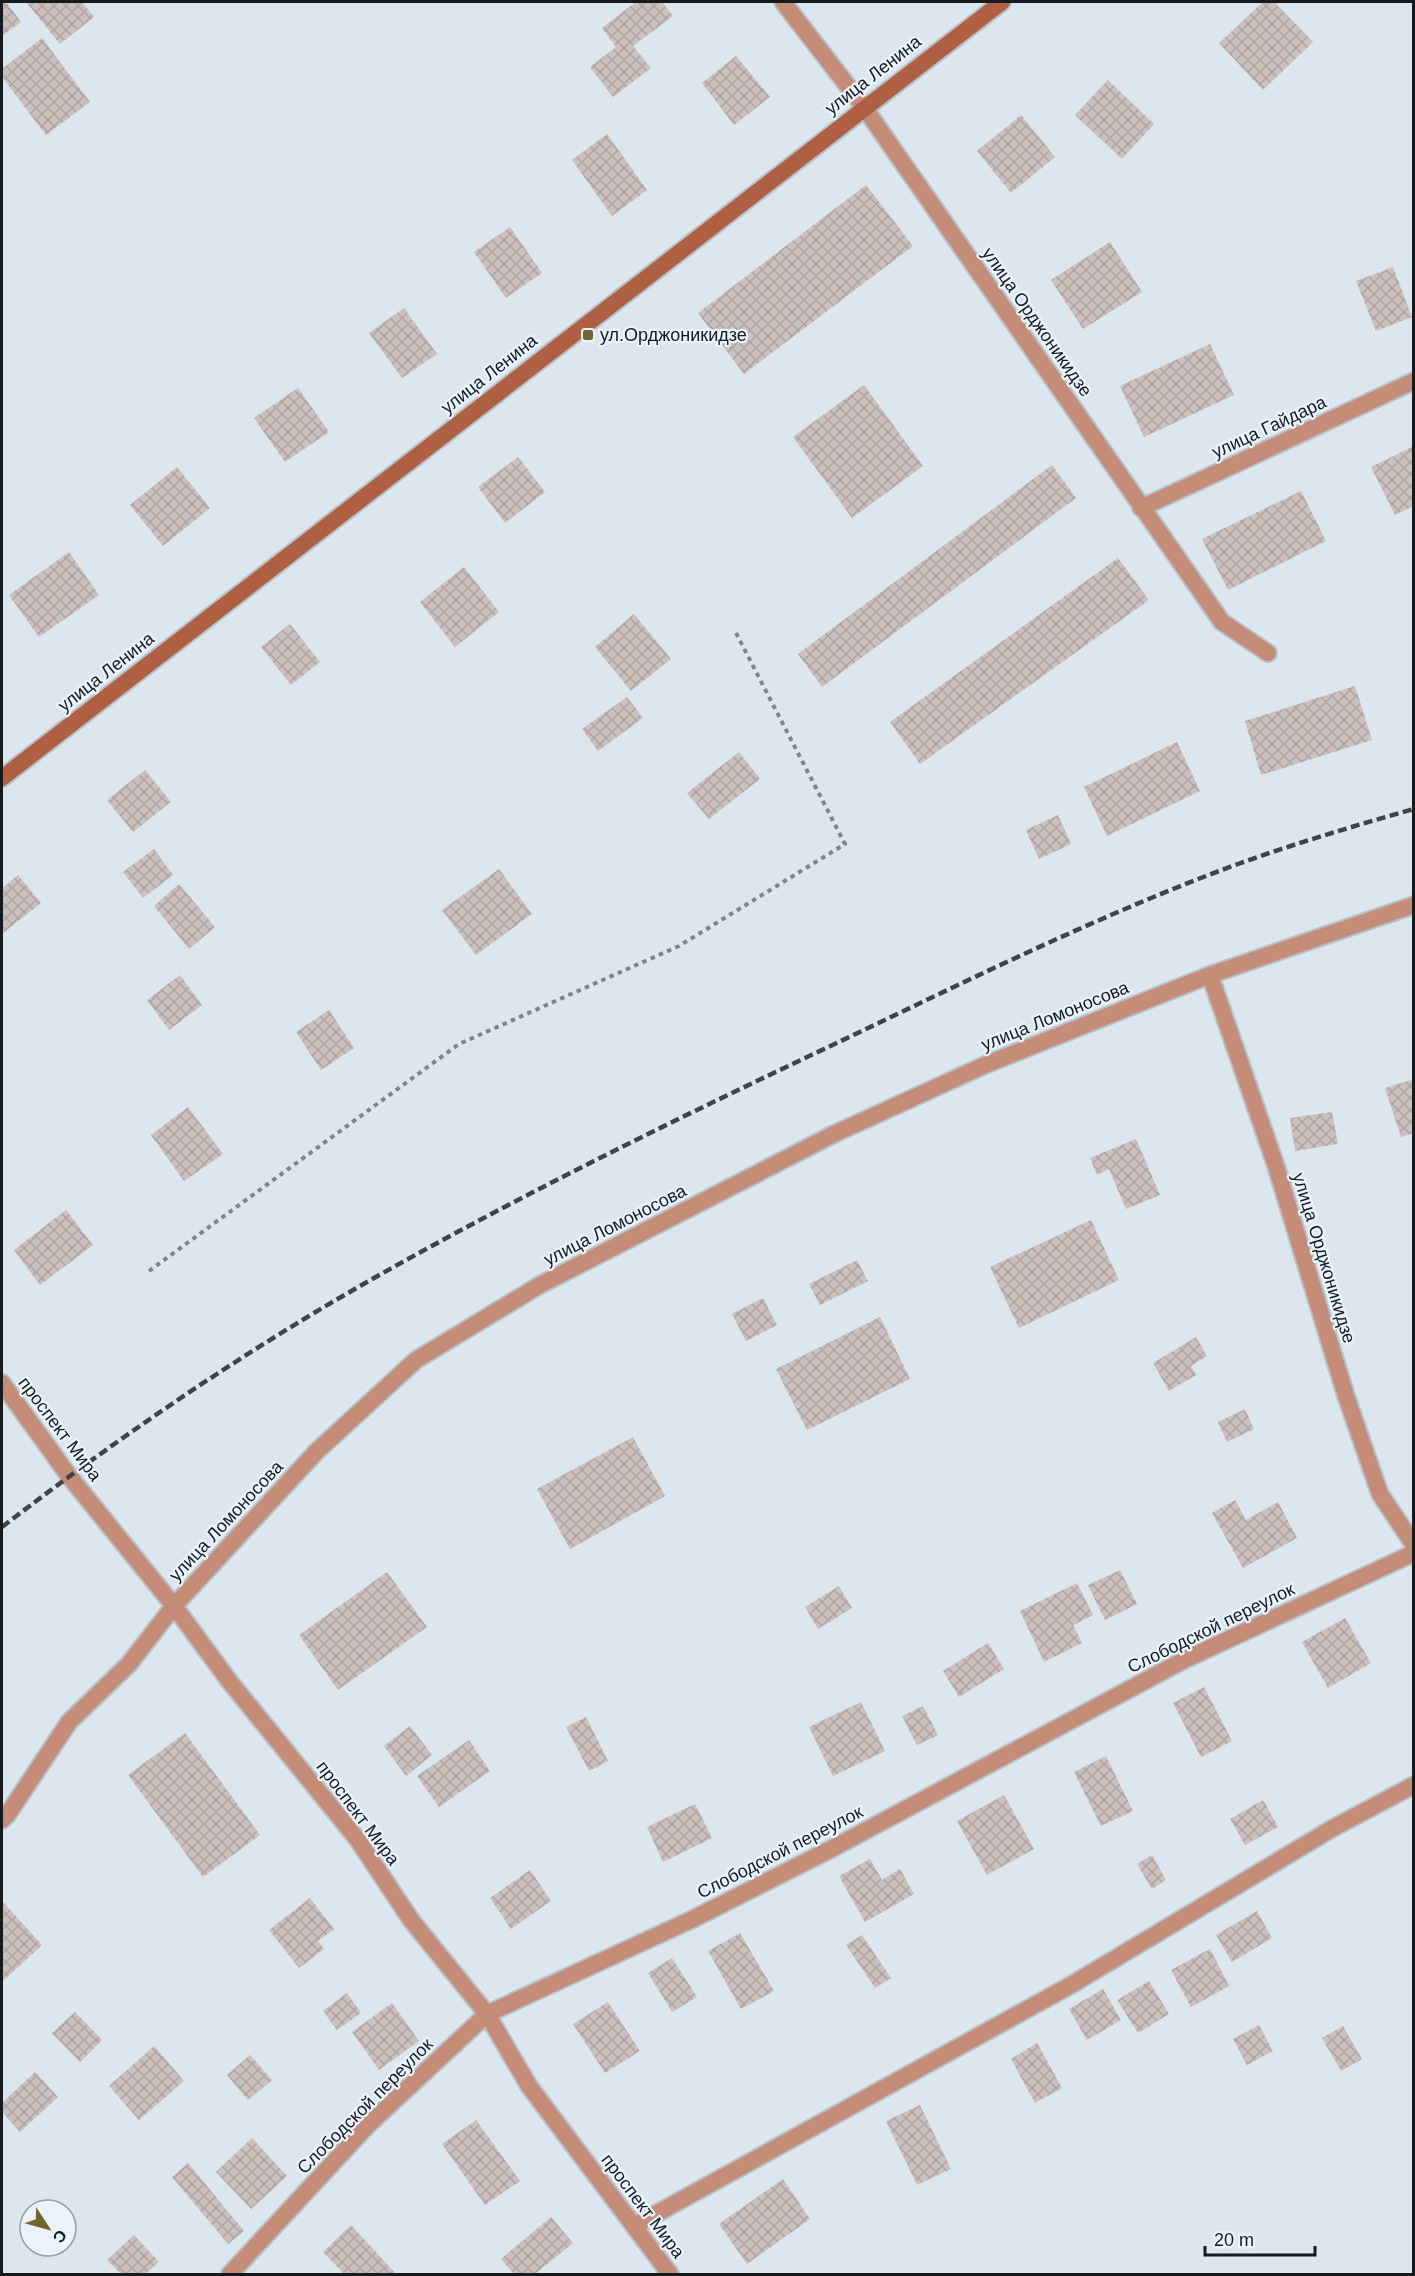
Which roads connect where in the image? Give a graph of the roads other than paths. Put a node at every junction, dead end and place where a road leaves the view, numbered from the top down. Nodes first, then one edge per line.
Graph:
1 (783, 2) edge
2 (1002, 2) edge
3 (864, 107) junction
4 (1413, 381) edge
5 (1142, 508) junction
6 (1268, 654) dead end
7 (2, 778) edge
8 (1413, 904) edge
9 (1210, 975) junction
10 (2, 1383) edge
11 (1413, 1545) edge
12 (1413, 1553) edge
13 (174, 1606) junction
14 (1413, 1785) edge
15 (2, 1820) edge
16 (487, 2014) junction
17 (634, 2226) junction
18 (230, 2274) edge
19 (670, 2274) edge

1 - 3 street, улица Орджоникидзе
2 - 3 main road, улица Ленина
3 - 5 street, улица Орджоникидзе
3 - 7 main road, улица Ленина
4 - 5 street, улица Гайдара
5 - 6 street, улица Орджоникидзе
8 - 9 street, улица Ломоносова
9 - 11 street, улица Орджоникидзе
9 - 13 street, улица Ломоносова
10 - 13 street, проспект Мира
12 - 16 street, Слободской переулок
13 - 15 street, улица Ломоносова
13 - 16 street, проспект Мира
14 - 17 street
16 - 17 street, проспект Мира
16 - 18 street, Слободской переулок
17 - 19 street, проспект Мира

